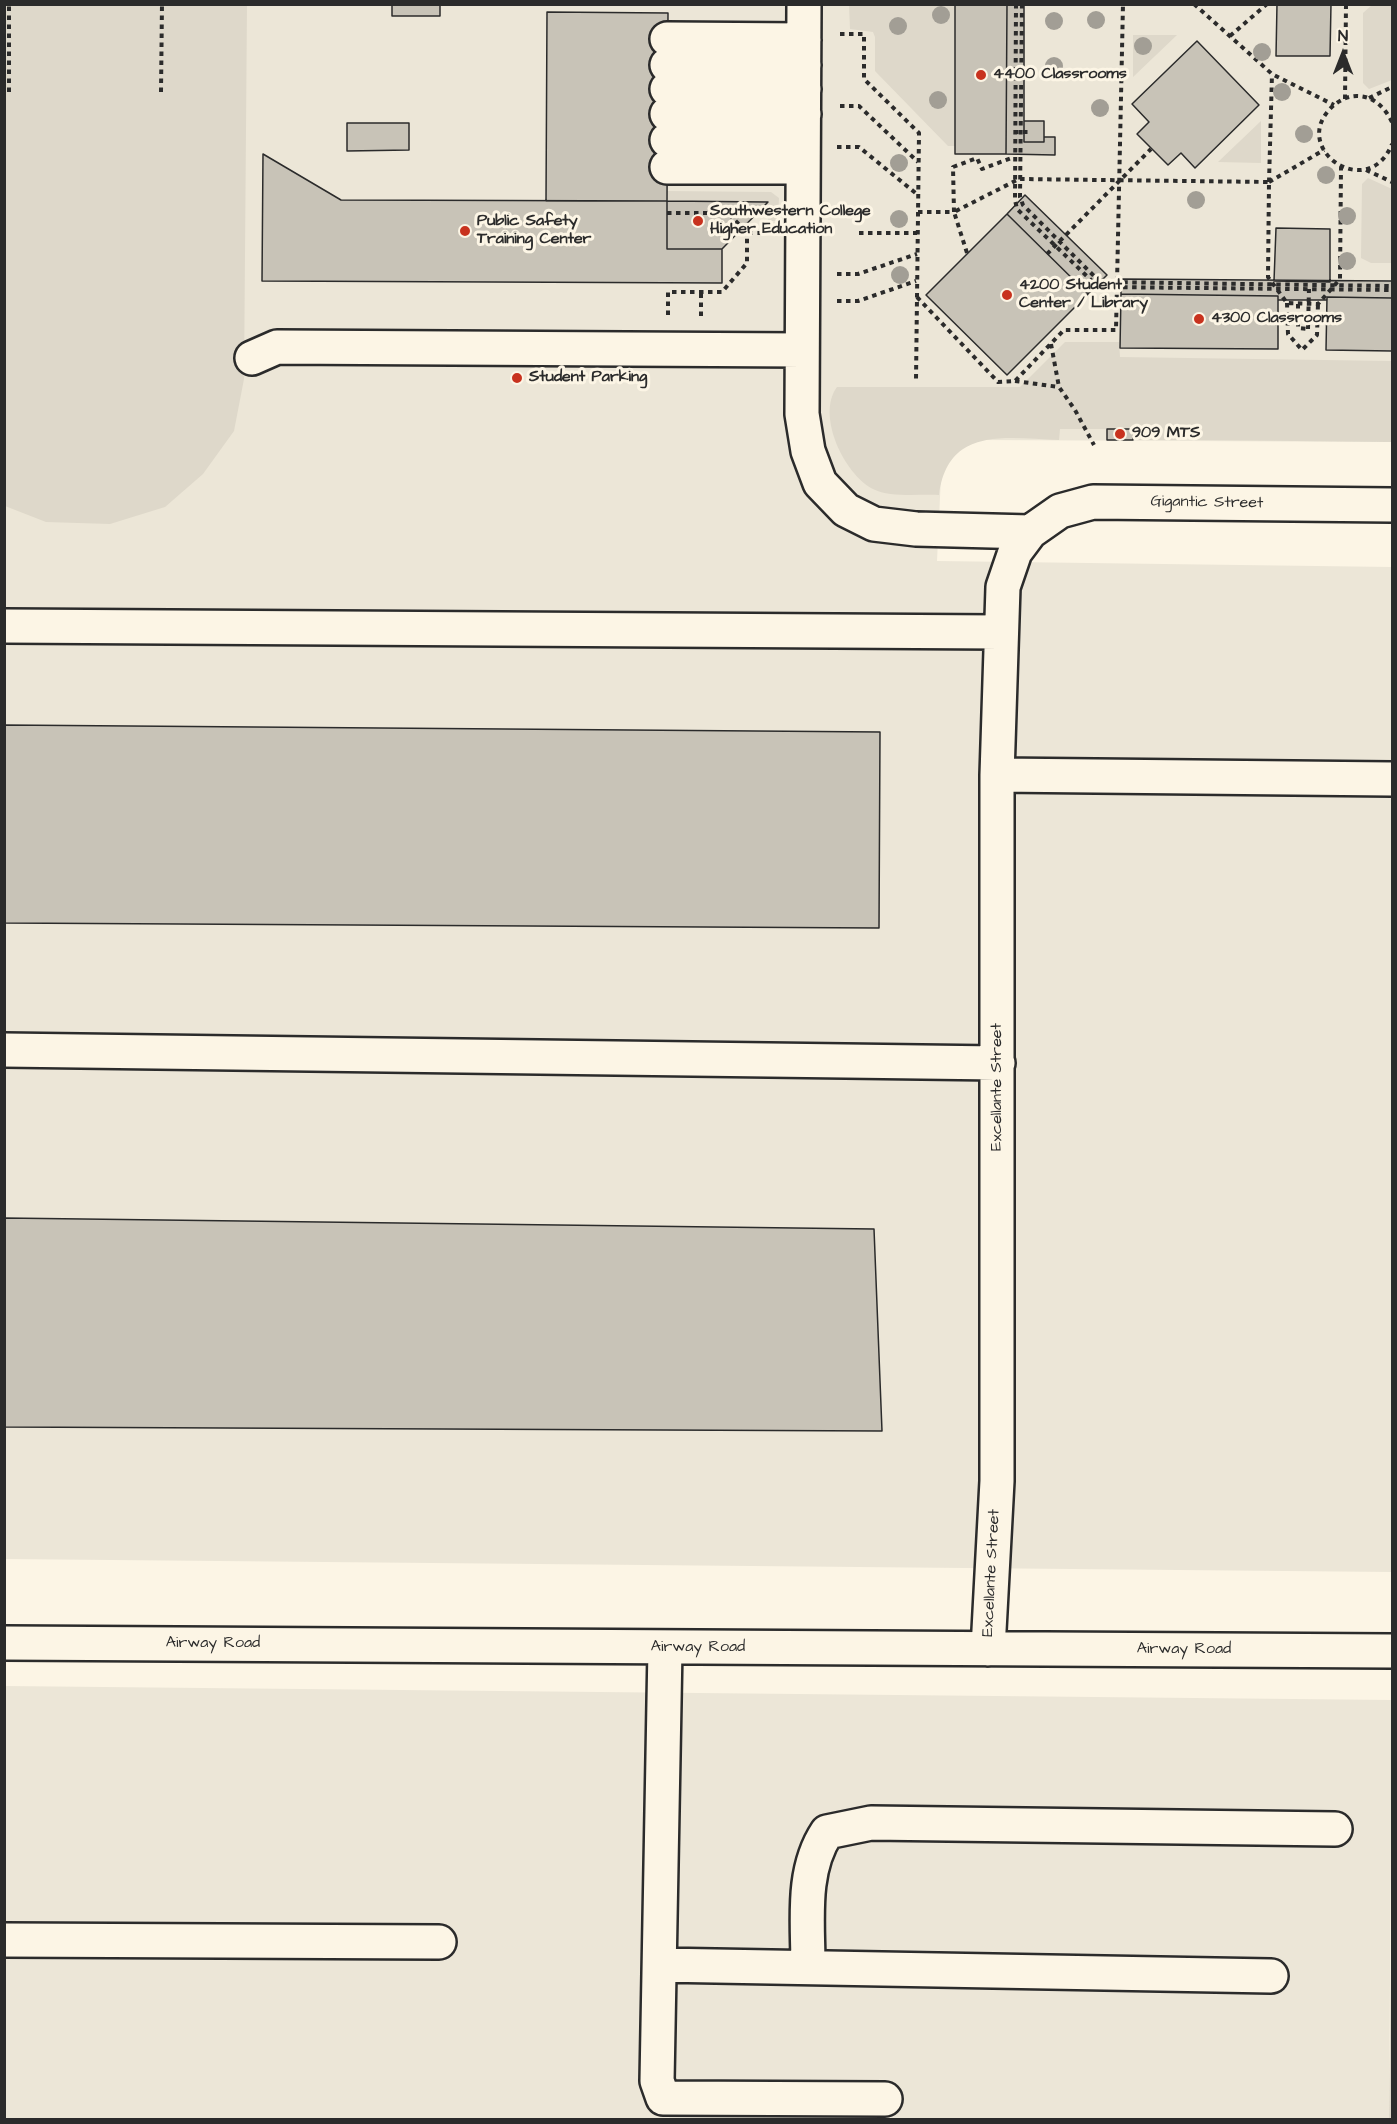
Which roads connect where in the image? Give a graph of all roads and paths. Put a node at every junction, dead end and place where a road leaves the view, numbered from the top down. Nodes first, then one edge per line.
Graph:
1 (9, 4) edge
2 (162, 4) edge
3 (804, 4) edge
4 (1016, 4) edge
5 (1022, 4) edge
6 (1123, 4) edge
7 (1194, 4) edge
8 (1268, 4) edge
9 (1346, 4) edge
10 (839, 29) dead end
11 (1230, 36) junction
12 (1272, 74) junction
13 (1392, 87) edge
14 (9, 92) dead end
15 (161, 92) dead end
16 (1368, 98) junction
17 (1345, 99) junction
18 (667, 102) junction
19 (1334, 105) junction
20 (859, 106) dead end
21 (807, 109) junction
22 (1392, 123) edge
23 (1014, 132) junction
24 (1032, 132) dead end
25 (1392, 144) edge
26 (1151, 149) dead end
27 (1324, 150) junction
28 (1014, 157) junction
29 (919, 162) junction
30 (1341, 167) junction
31 (1366, 170) junction
32 (1019, 179) junction
33 (1120, 179) junction
34 (1269, 182) junction
35 (1392, 182) edge
36 (918, 196) junction
37 (918, 212) junction
38 (954, 212) junction
39 (667, 213) dead end
40 (747, 233) junction
41 (779, 233) dead end
42 (858, 233) dead end
43 (917, 233) junction
44 (1059, 241) junction
45 (967, 253) dead end
46 (917, 254) junction
47 (1047, 254) dead end
48 (858, 274) dead end
49 (917, 281) junction
50 (1117, 282) junction
51 (1273, 284) junction
52 (1334, 285) junction
53 (1392, 288) edge
54 (1309, 289) junction
55 (917, 297) junction
56 (858, 301) dead end
57 (1287, 303) junction
58 (1298, 304) junction
59 (1318, 304) junction
60 (668, 327) dead end
61 (1051, 344) junction
62 (801, 350) junction
63 (252, 358) dead end
64 (916, 380) dead end
65 (1015, 381) junction
66 (1059, 387) junction
67 (1094, 445) dead end
68 (1392, 505) edge
69 (1030, 532) junction
70 (4, 626) edge
71 (1000, 632) junction
72 (997, 776) junction
73 (1392, 778) edge
74 (4, 1050) edge
75 (998, 1064) junction
76 (4, 1642) edge
77 (665, 1647) junction
78 (988, 1649) junction
79 (1392, 1651) edge
80 (1335, 1829) dead end
81 (4, 1940) edge
82 (439, 1942) dead end
83 (660, 1965) junction
84 (808, 1967) junction
85 (1271, 1976) dead end
86 (885, 2099) dead end

1 - 14 path
2 - 15 path
3 - 21 street
4 - 23 path, bridge
5 - 32 path
6 - 33 path
7 - 11 path
8 - 11 path
9 - 17 path
10 - 29 path
11 - 12 path
12 - 19 path
12 - 34 path
13 - 16 path
16 - 17 path
16 - 22 path
17 - 19 path
18 - 21 street
18 - 21 street
18 - 21 street
19 - 27 path
20 - 29 path
21 - 36 path
21 - 62 street
23 - 24 path, bridge
23 - 28 path, bridge
25 - 31 path
26 - 33 path
27 - 30 path
27 - 34 path
28 - 38 path
28 - 54 path, bridge
29 - 36 path
30 - 31 path
30 - 52 path
31 - 35 path
32 - 33 path
32 - 38 path
32 - 44 path
33 - 34 path
33 - 44 path
33 - 50 path
34 - 51 path
36 - 37 path
37 - 38 path
37 - 43 path
38 - 45 path
39 - 40 path
40 - 41 path
40 - 60 path
42 - 43 path
43 - 46 path
44 - 47 path
44 - 50 path
46 - 48 path
46 - 49 path
49 - 55 path
49 - 56 path
50 - 51 path
50 - 61 path
51 - 52 path
51 - 57 path
52 - 53 path
52 - 59 path
53 - 54 path, bridge
54 - 58 path, bridge
55 - 64 path
55 - 65 path
57 - 58 path
57 - 59 path
58 - 59 path
61 - 65 path
61 - 66 path
62 - 63 street
62 - 69 street
65 - 66 path
66 - 67 path
68 - 69 street, Gigantic Street
69 - 71 street, Excellante Street
70 - 71 street
71 - 72 street, Excellante Street
72 - 73 street
72 - 75 street, Excellante Street
74 - 75 street
75 - 78 street, Excellante Street
76 - 77 street, Airway Road
77 - 78 street, Airway Road
77 - 83 street
78 - 79 street, Airway Road
80 - 84 street
81 - 82 street
83 - 84 street
83 - 86 street
84 - 85 street

